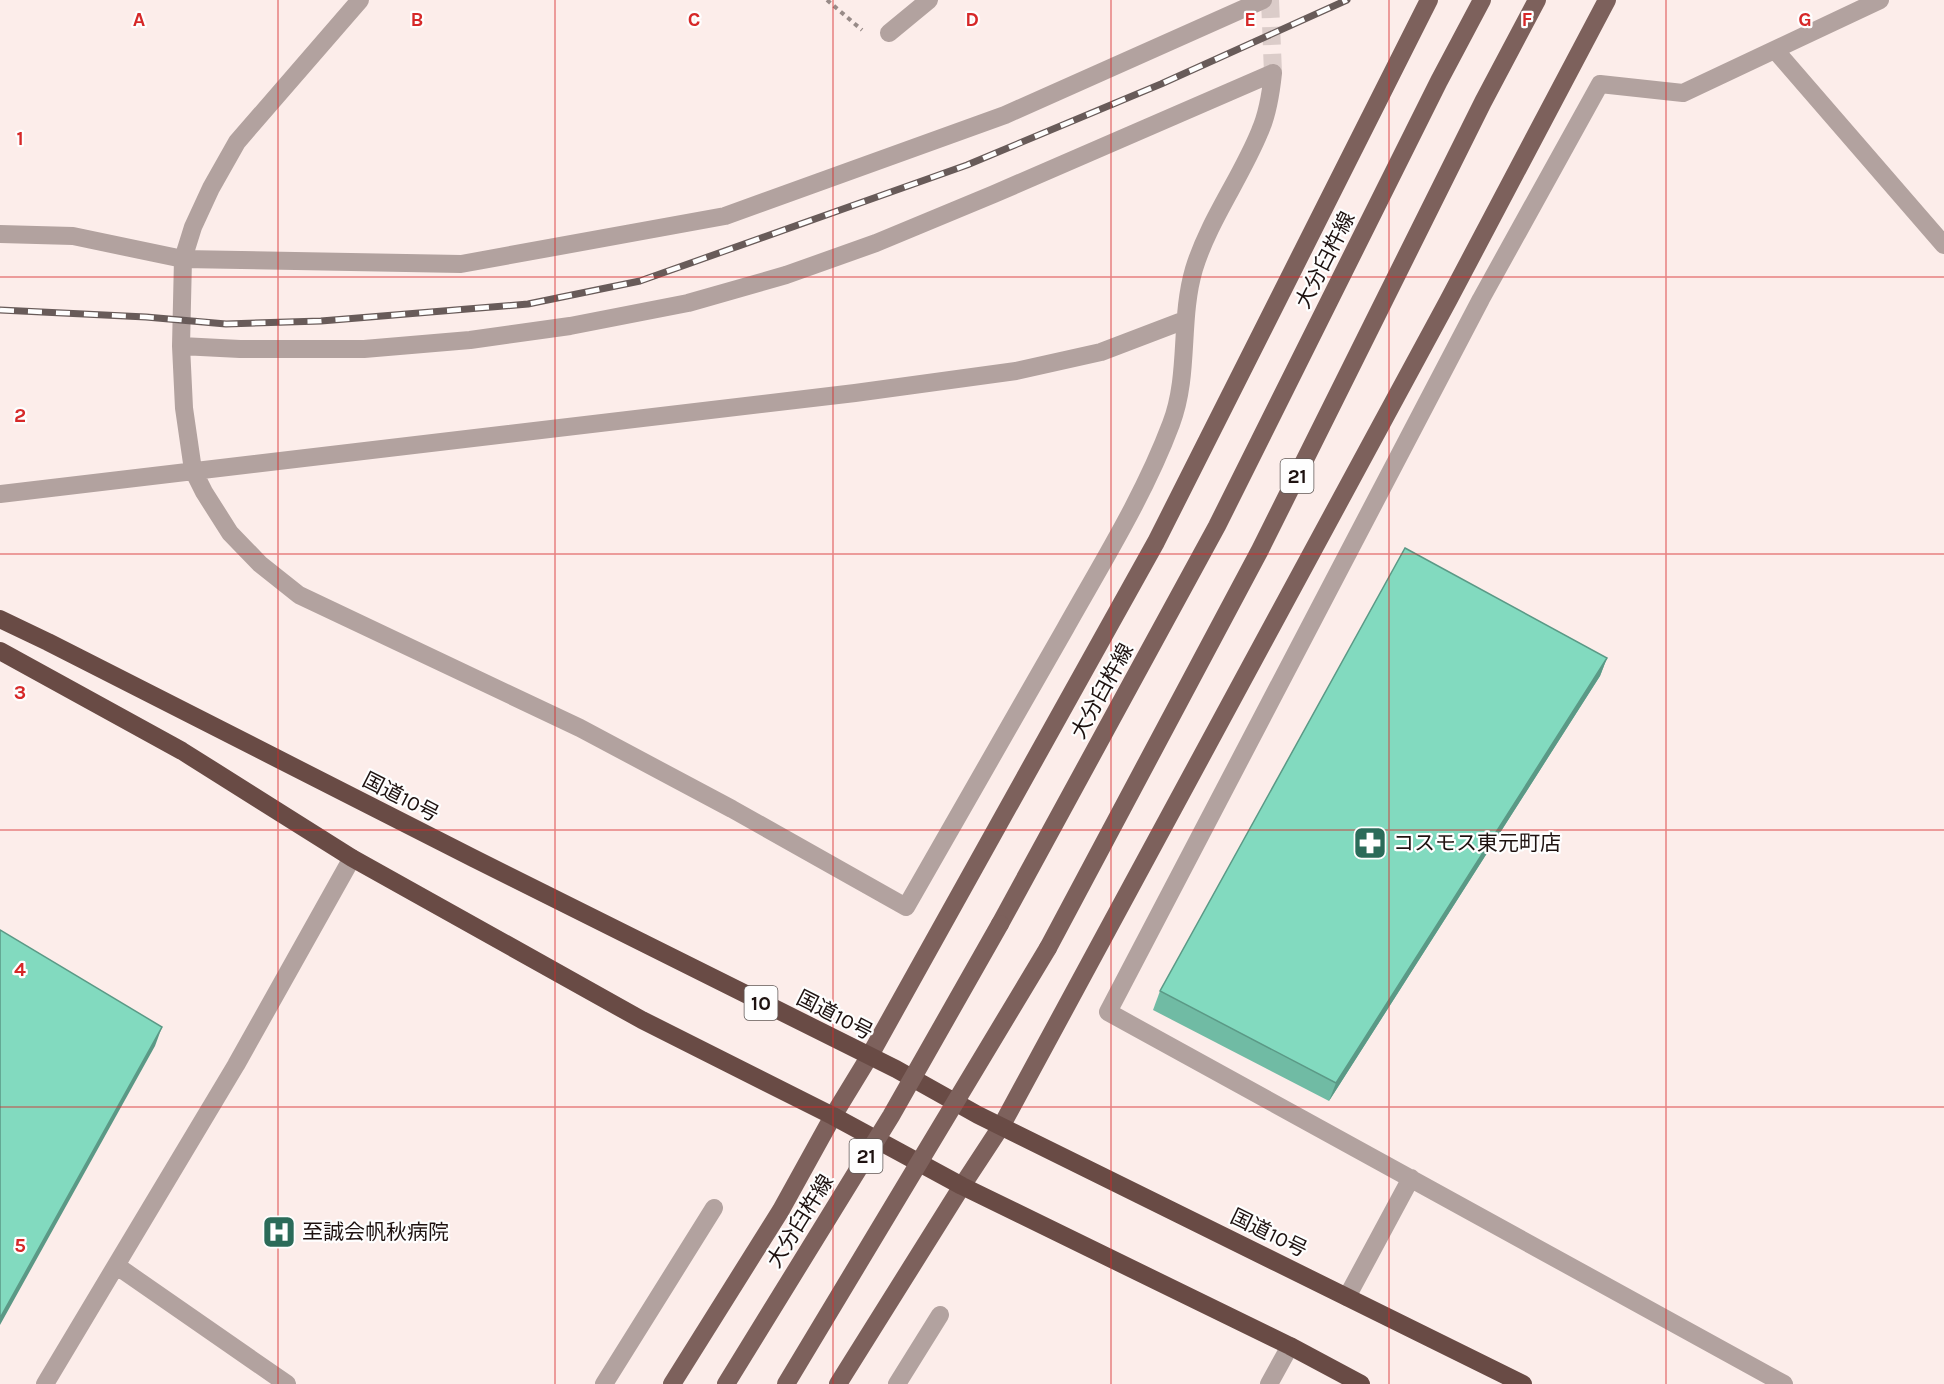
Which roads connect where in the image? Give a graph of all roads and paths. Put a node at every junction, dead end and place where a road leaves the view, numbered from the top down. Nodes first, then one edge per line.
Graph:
1 (360, 0) edge
2 (827, 0) edge
3 (929, 0) edge
4 (1263, 0) edge
5 (1429, 0) edge
6 (1482, 0) edge
7 (1537, 0) edge
8 (1607, 0) edge
9 (1880, 0) edge
10 (889, 33) joint
11 (1775, 50) junction
12 (0, 234) edge
13 (1944, 245) edge
14 (183, 259) junction
15 (1468, 263) junction
16 (1494, 277) junction
17 (1185, 320) junction
18 (181, 346) junction
19 (193, 470) junction
20 (0, 494) edge
21 (0, 619) edge
22 (0, 651) edge
23 (352, 858) junction
24 (869, 1057) junction
25 (833, 1116) junction
26 (1002, 1125) junction
27 (1411, 1178) junction
28 (962, 1185) junction
29 (714, 1208) dead end
30 (117, 1266) junction
31 (1347, 1297) junction
32 (940, 1315) dead end
33 (1290, 1346) junction
34 (1753, 1377) edge
35 (45, 1384) edge
36 (287, 1384) edge
37 (604, 1384) edge
38 (672, 1384) edge
39 (726, 1384) edge
40 (786, 1384) edge
41 (838, 1384) edge
42 (897, 1384) edge
43 (1269, 1384) edge
44 (1361, 1384) edge
45 (1523, 1384) edge
46 (1784, 1384) edge

1 - 14 street
2 - 10 path
3 - 10 street
4 - 14 street
5 - 24 main road
6 - 39 main road, 大分臼杵線 / 21, bridge
7 - 40 main road, 21, bridge
8 - 15 main road
9 - 11 street
11 - 13 street
11 - 16 street
12 - 14 street
14 - 18 street
15 - 16 street
15 - 26 main road
16 - 27 street
17 - 18 street
17 - 19 street
17 - 19 street
18 - 19 street
19 - 20 street
21 - 24 highway, 国道10号 / 10
22 - 23 highway
23 - 25 highway
23 - 30 street
24 - 25 main road
24 - 26 highway, 国道10号 / 10
25 - 28 highway
25 - 38 main road
26 - 28 main road
26 - 31 highway, 国道10号 / 10
27 - 31 street
27 - 34 street
28 - 33 highway
28 - 41 main road
29 - 37 street
30 - 35 street
30 - 36 street
31 - 45 highway, 国道10号 / 10
32 - 42 street
33 - 43 street
33 - 44 highway
34 - 46 street

